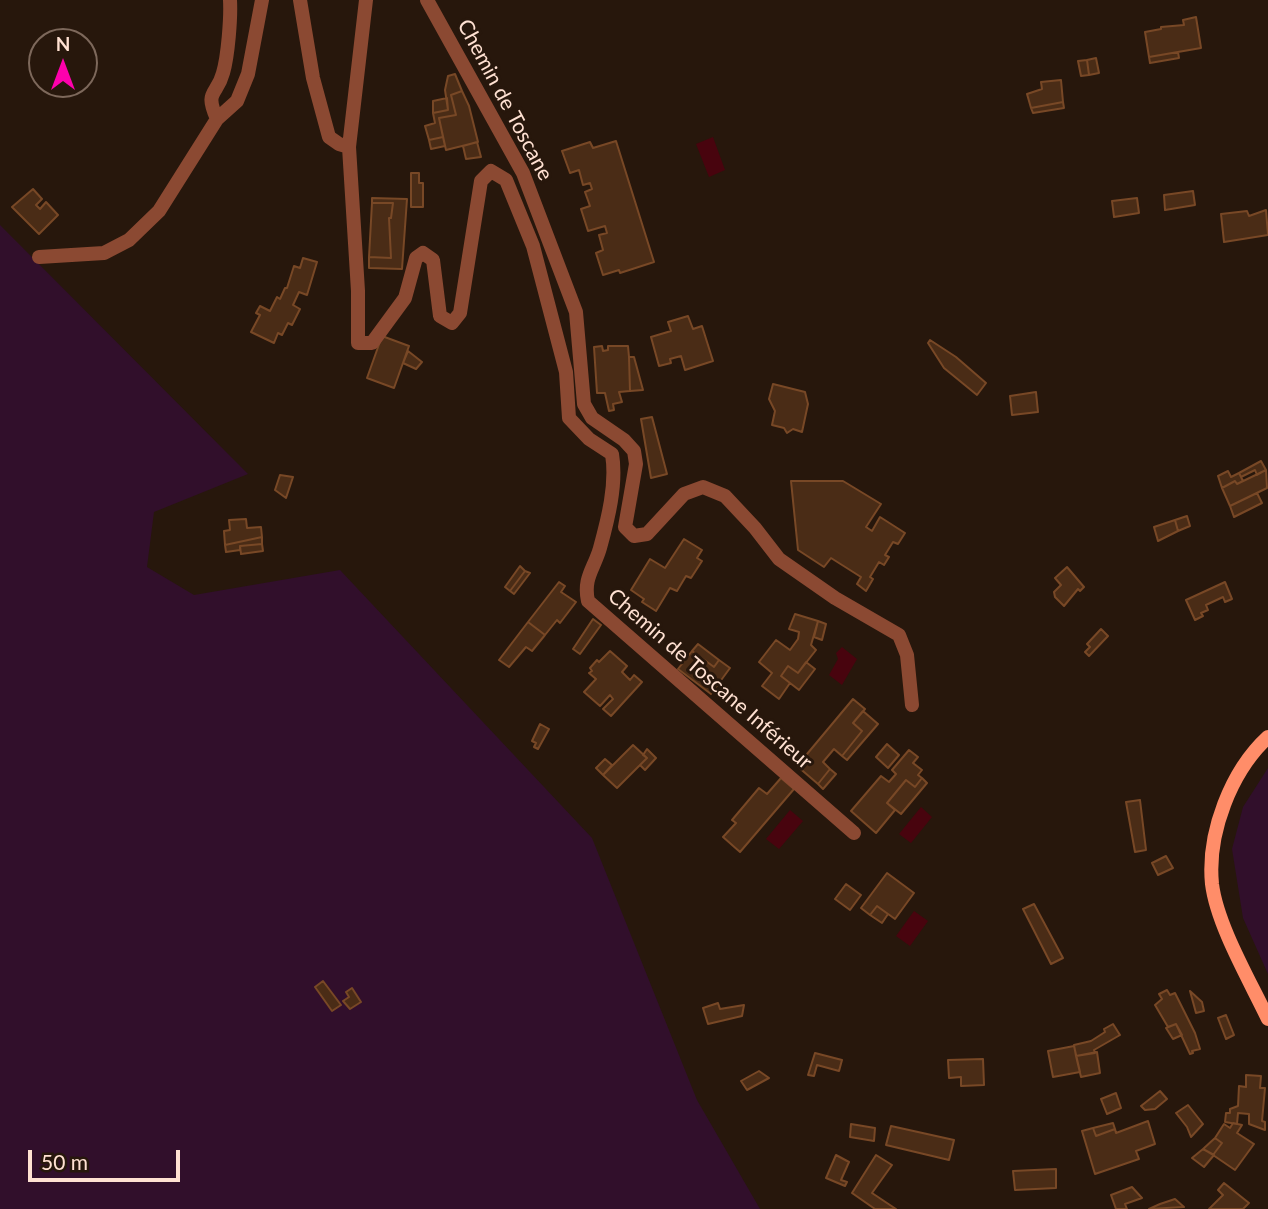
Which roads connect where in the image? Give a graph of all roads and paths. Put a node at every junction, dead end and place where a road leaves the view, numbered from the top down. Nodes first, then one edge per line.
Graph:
1 (230, 0) edge
2 (262, 0) edge
3 (300, 0) edge
4 (366, 0) edge
5 (427, 0) edge
6 (217, 119) junction
7 (349, 147) junction
8 (38, 257) dead end
9 (912, 705) dead end
10 (1268, 737) edge
11 (854, 833) dead end
12 (1268, 1018) edge

1 - 6 street
2 - 6 street
3 - 7 street
4 - 7 street
5 - 9 street, Chemin de Toscane
6 - 8 street
7 - 11 street, Chemin de Toscane Inférieur
10 - 12 main road

